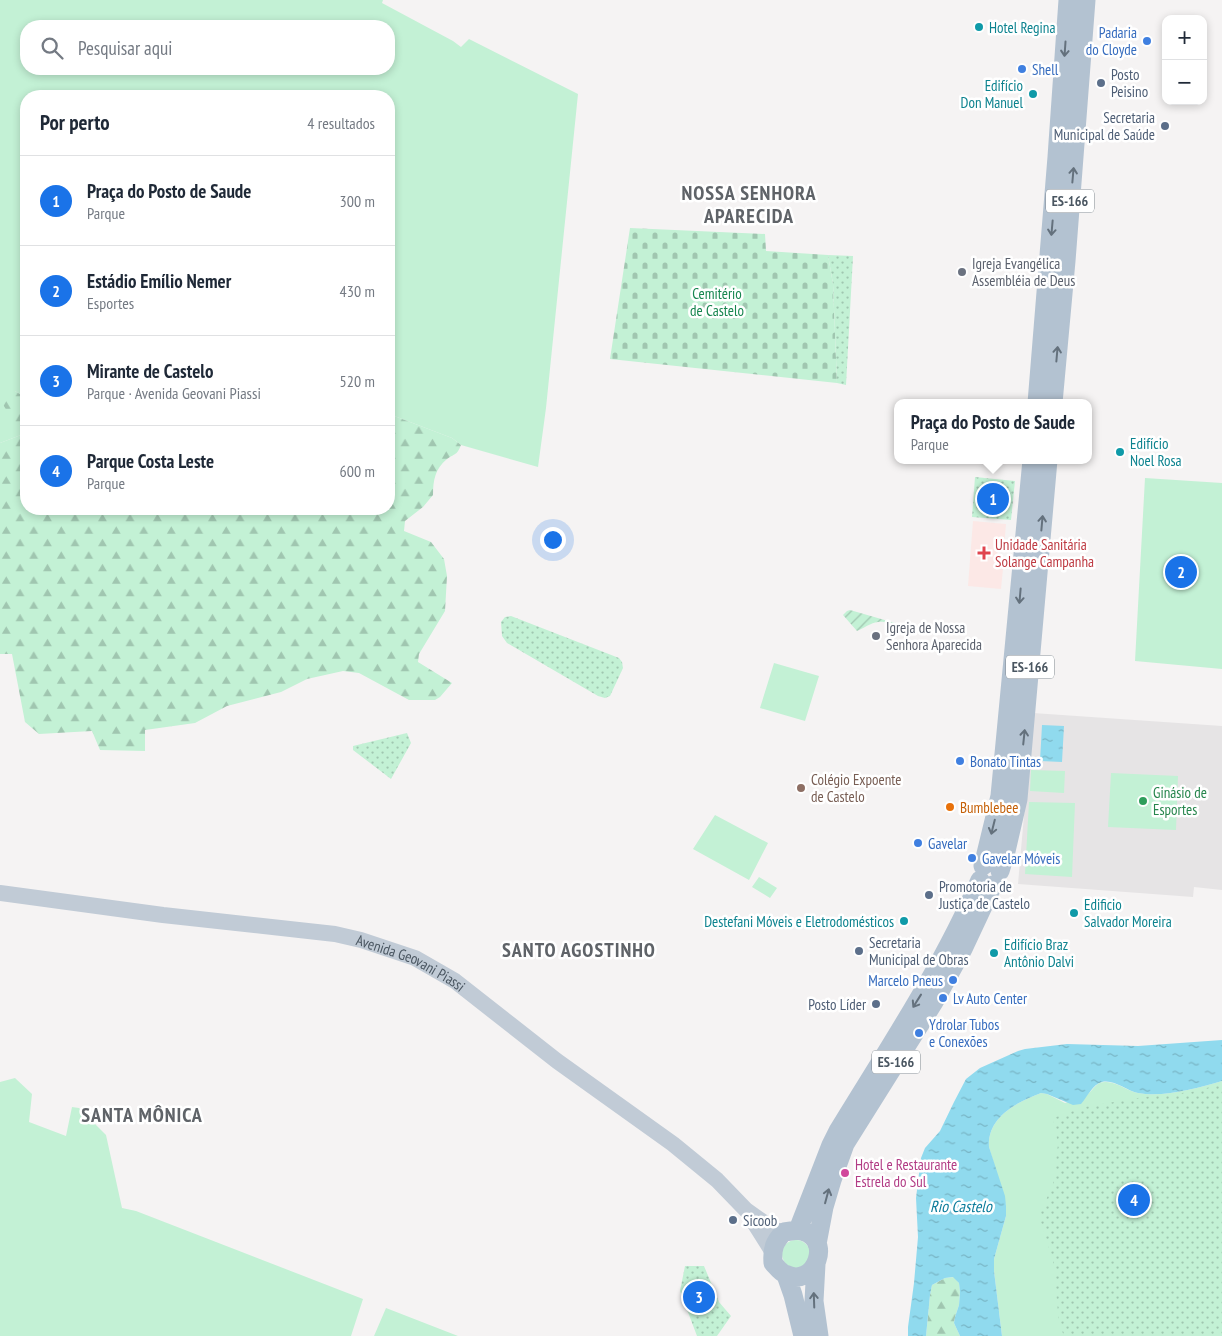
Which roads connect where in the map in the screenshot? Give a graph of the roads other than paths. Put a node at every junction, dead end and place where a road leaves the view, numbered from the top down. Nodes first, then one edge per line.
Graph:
1 (1068, 0) edge
2 (1086, 0) edge
3 (1037, 399) edge
4 (1053, 399) edge
5 (1032, 464) edge
6 (1048, 464) edge
7 (1009, 797) junction
8 (0, 893) edge
9 (843, 1134) junction
10 (746, 1210) junction
11 (791, 1231) junction
12 (817, 1244) junction
13 (772, 1251) junction
14 (816, 1264) junction
15 (786, 1275) junction
16 (803, 1336) edge
17 (819, 1336) edge

1 -> 3 main road, ES-166
4 -> 2 main road, ES-166
5 -> 7 main road, ES-166
7 -> 6 main road, ES-166
7 - 9 main road, ES-166
8 - 10 main road, Avenida Geovani Piassi
9 - 11 main road, ES-166
12 -> 9 main road, ES-166
10 - 11 main road, Avenida Geovani Piassi
10 - 13 main road, Avenida Geovani Piassi
11 - 12 main road
11 - 13 main road, ES-166
12 - 14 main road, ES-166
13 - 15 main road
14 - 15 main road
17 -> 14 main road, ES-166
15 - 16 main road

